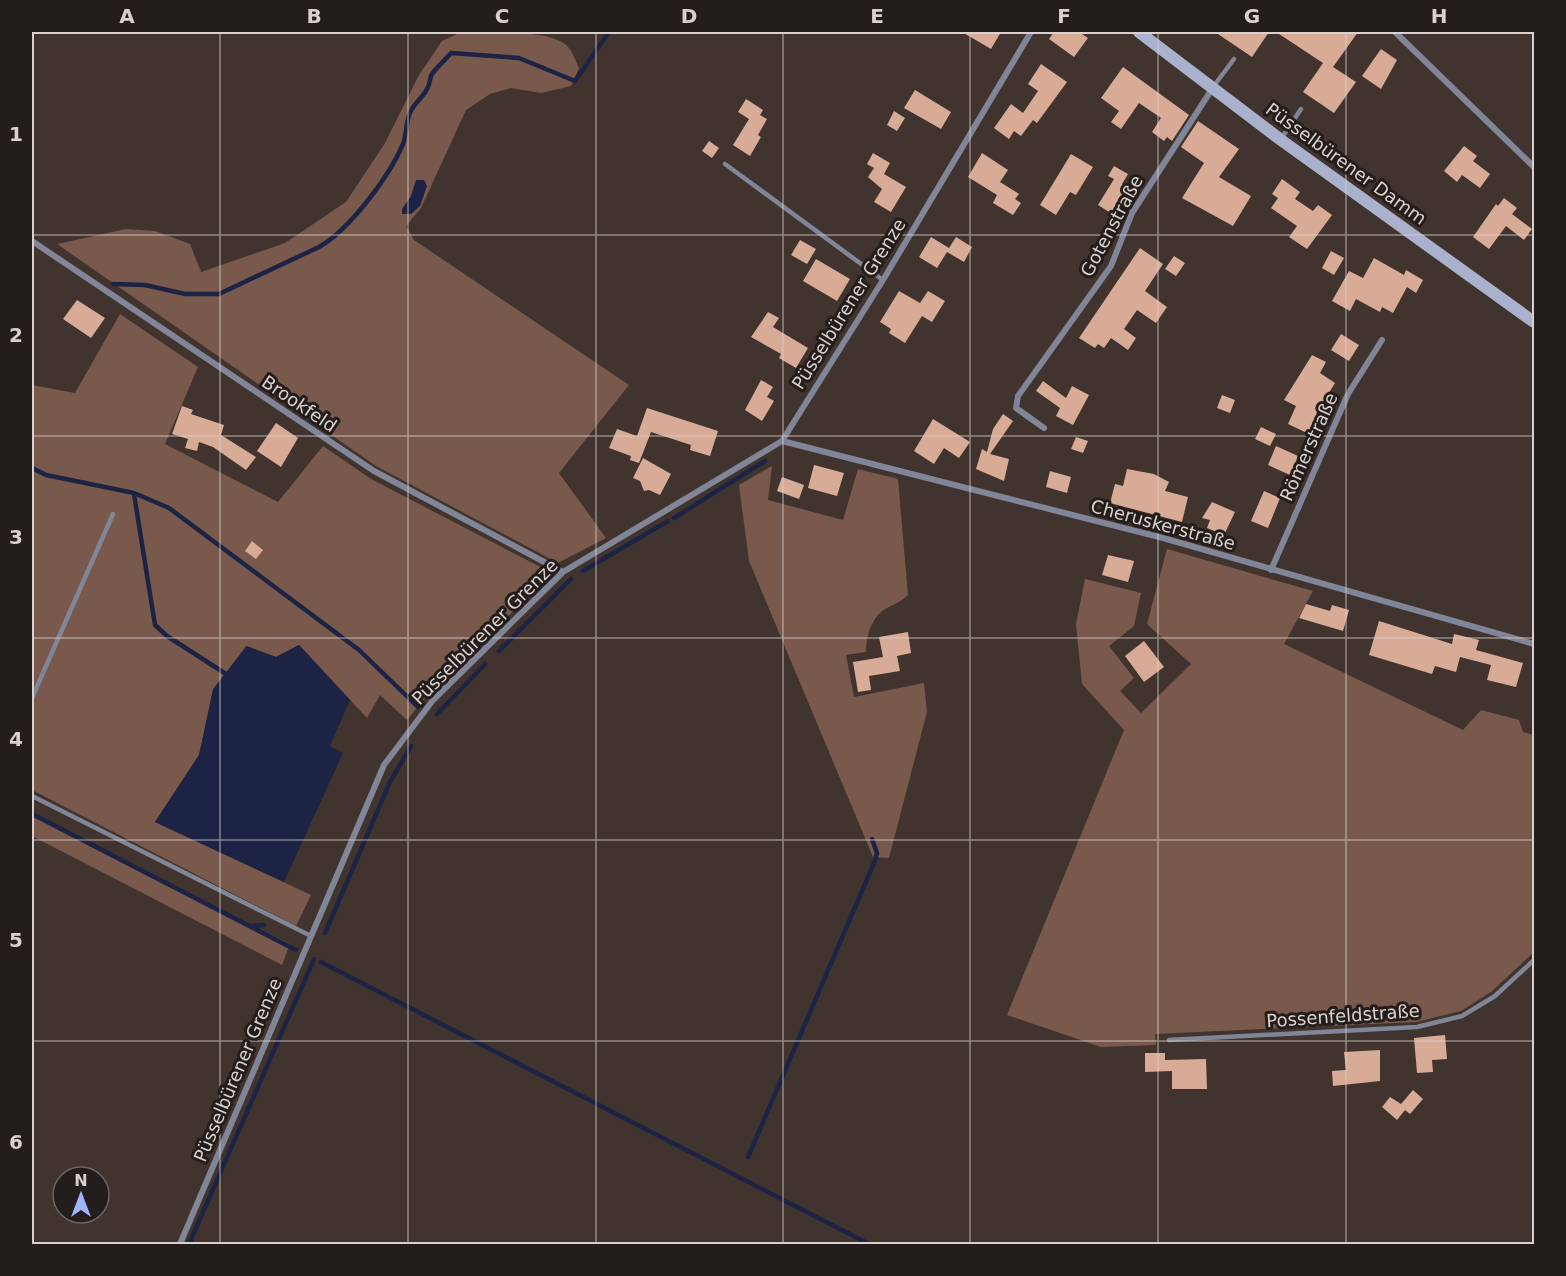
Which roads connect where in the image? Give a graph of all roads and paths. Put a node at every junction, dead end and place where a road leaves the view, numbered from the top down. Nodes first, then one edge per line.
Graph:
1 (1031, 32) edge
2 (1139, 32) edge
3 (1395, 32) edge
4 (1234, 59) dead end
5 (1212, 89) junction
6 (1301, 109) dead end
7 (1281, 140) junction
8 (725, 164) dead end
9 (1534, 167) edge
10 (32, 241) edge
11 (883, 280) junction
12 (1534, 322) edge
13 (1382, 340) dead end
14 (1044, 428) dead end
15 (782, 441) junction
16 (113, 514) dead end
17 (1271, 570) junction
18 (563, 572) junction
19 (1534, 644) edge
20 (32, 698) edge
21 (32, 796) edge
22 (311, 936) junction
23 (1534, 960) edge
24 (1169, 1040) dead end
25 (180, 1245) edge

1 - 11 street, Püsselbürener Grenze
2 - 5 main road, Püsselbürener Damm
3 - 9 street
4 - 5 lane
5 - 7 main road, Püsselbürener Damm
5 - 14 street, Gotenstraße
6 - 7 lane
7 - 12 main road, Püsselbürener Damm
8 - 11 lane
10 - 18 street, Brookfeld
11 - 15 street, Püsselbürener Grenze
13 - 17 street, Römerstraße
15 - 17 street, Cheruskerstraße
15 - 18 street, Püsselbürener Grenze
16 - 20 lane
17 - 19 street, Cheruskerstraße
18 - 22 street, Püsselbürener Grenze
21 - 22 lane
22 - 25 street, Püsselbürener Grenze
23 - 24 lane, Possenfeldstraße

